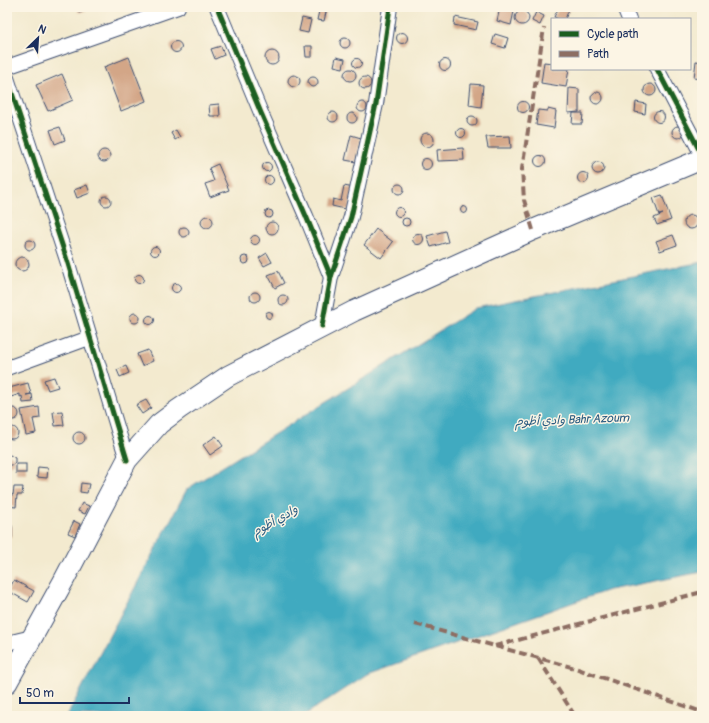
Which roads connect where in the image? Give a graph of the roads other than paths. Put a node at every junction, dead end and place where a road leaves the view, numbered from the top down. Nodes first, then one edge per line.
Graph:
1 (178, 7) edge
2 (217, 7) edge
3 (390, 7) edge
4 (624, 7) edge
5 (630, 18) edge
6 (7, 66) edge
7 (658, 70) edge
8 (7, 78) edge
9 (702, 155) edge
10 (702, 159) edge
11 (331, 277) junction
12 (322, 326) junction
13 (90, 338) junction
14 (7, 368) edge
15 (127, 460) junction
16 (32, 637) junction
17 (7, 643) edge
18 (7, 683) edge

1 - 6 street
2 - 11 street
3 - 11 street
4 - 5 street
7 - 9 street
8 - 13 street
10 - 12 main road
11 - 12 street
12 - 15 main road
13 - 14 street
13 - 15 street
15 - 16 main road
16 - 17 street
16 - 18 main road

